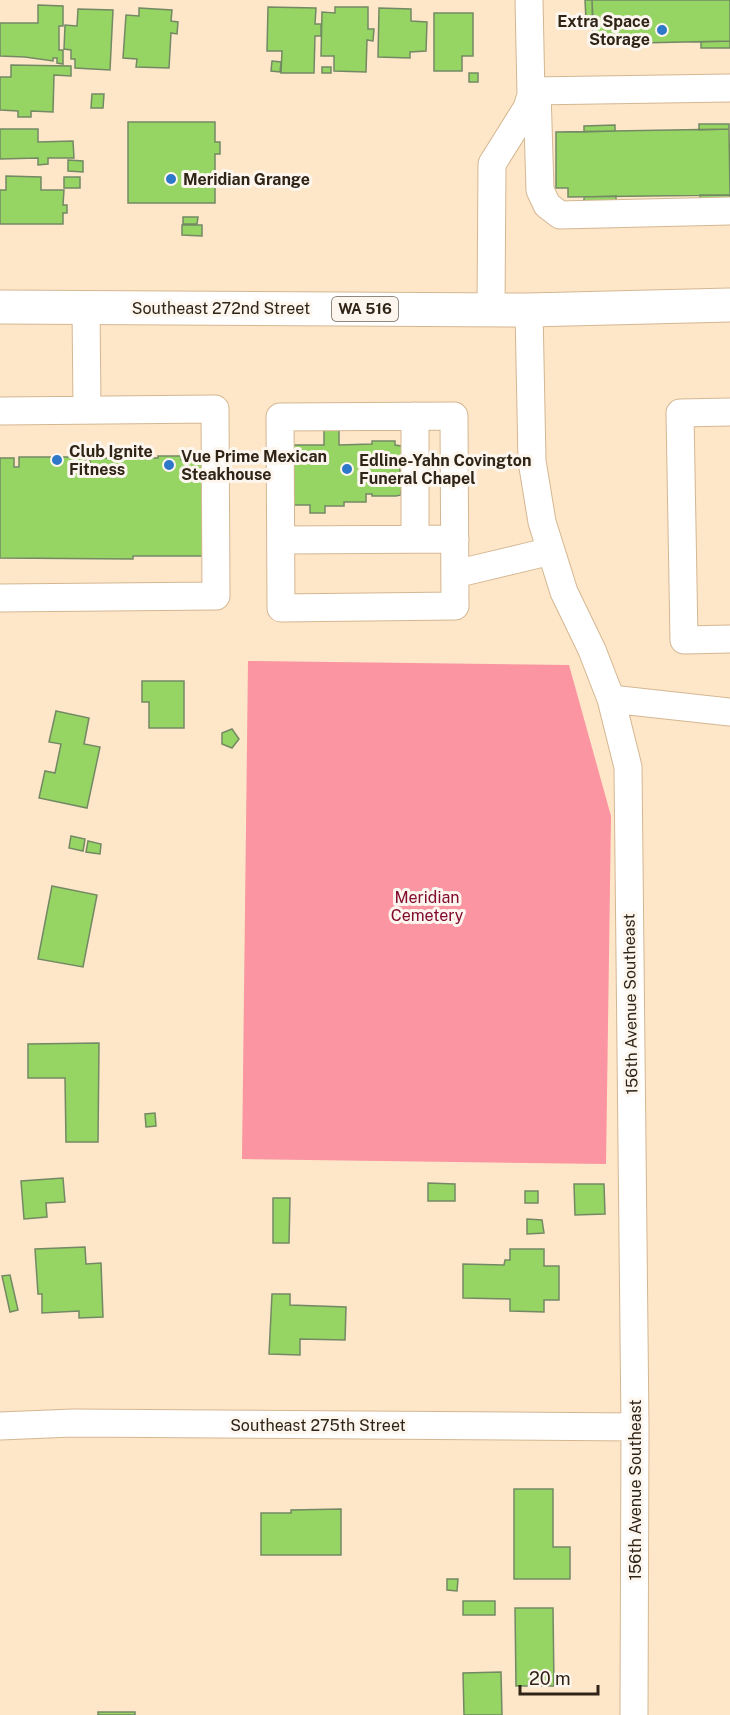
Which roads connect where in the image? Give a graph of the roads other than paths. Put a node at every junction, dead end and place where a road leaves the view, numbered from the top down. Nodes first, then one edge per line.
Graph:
1 (530, 0) edge
2 (730, 88) edge
3 (534, 91) junction
4 (730, 211) edge
5 (730, 305) edge
6 (0, 307) edge
7 (86, 307) junction
8 (491, 309) junction
9 (529, 310) junction
10 (87, 410) junction
11 (0, 411) edge
12 (730, 412) edge
13 (414, 416) junction
14 (415, 539) junction
15 (455, 539) junction
16 (281, 540) junction
17 (551, 551) junction
18 (455, 574) junction
19 (0, 598) edge
20 (730, 639) edge
21 (611, 699) junction
22 (730, 712) edge
23 (0, 1426) edge
24 (635, 1427) junction
25 (634, 1715) edge

1 - 3 street
2 - 3 street
3 - 4 street
3 - 8 street
5 - 9 main road, Southeast 272nd Street / WA 516
6 - 7 main road, Southeast 272nd Street / WA 516
7 - 8 main road, Southeast 272nd Street / WA 516
7 - 10 street
8 - 9 main road, Southeast 272nd Street / WA 516
9 - 17 street, 156th Avenue Southeast
10 - 11 street
10 - 19 street
12 - 20 street
13 - 14 street
13 - 15 street
13 - 16 street
14 - 15 street
14 - 16 street
15 - 18 street
16 - 18 street
17 - 18 street
17 - 21 street, 156th Avenue Southeast
21 - 22 street
21 - 24 street, 156th Avenue Southeast
23 - 24 street, Southeast 275th Street
24 - 25 street, 156th Avenue Southeast

